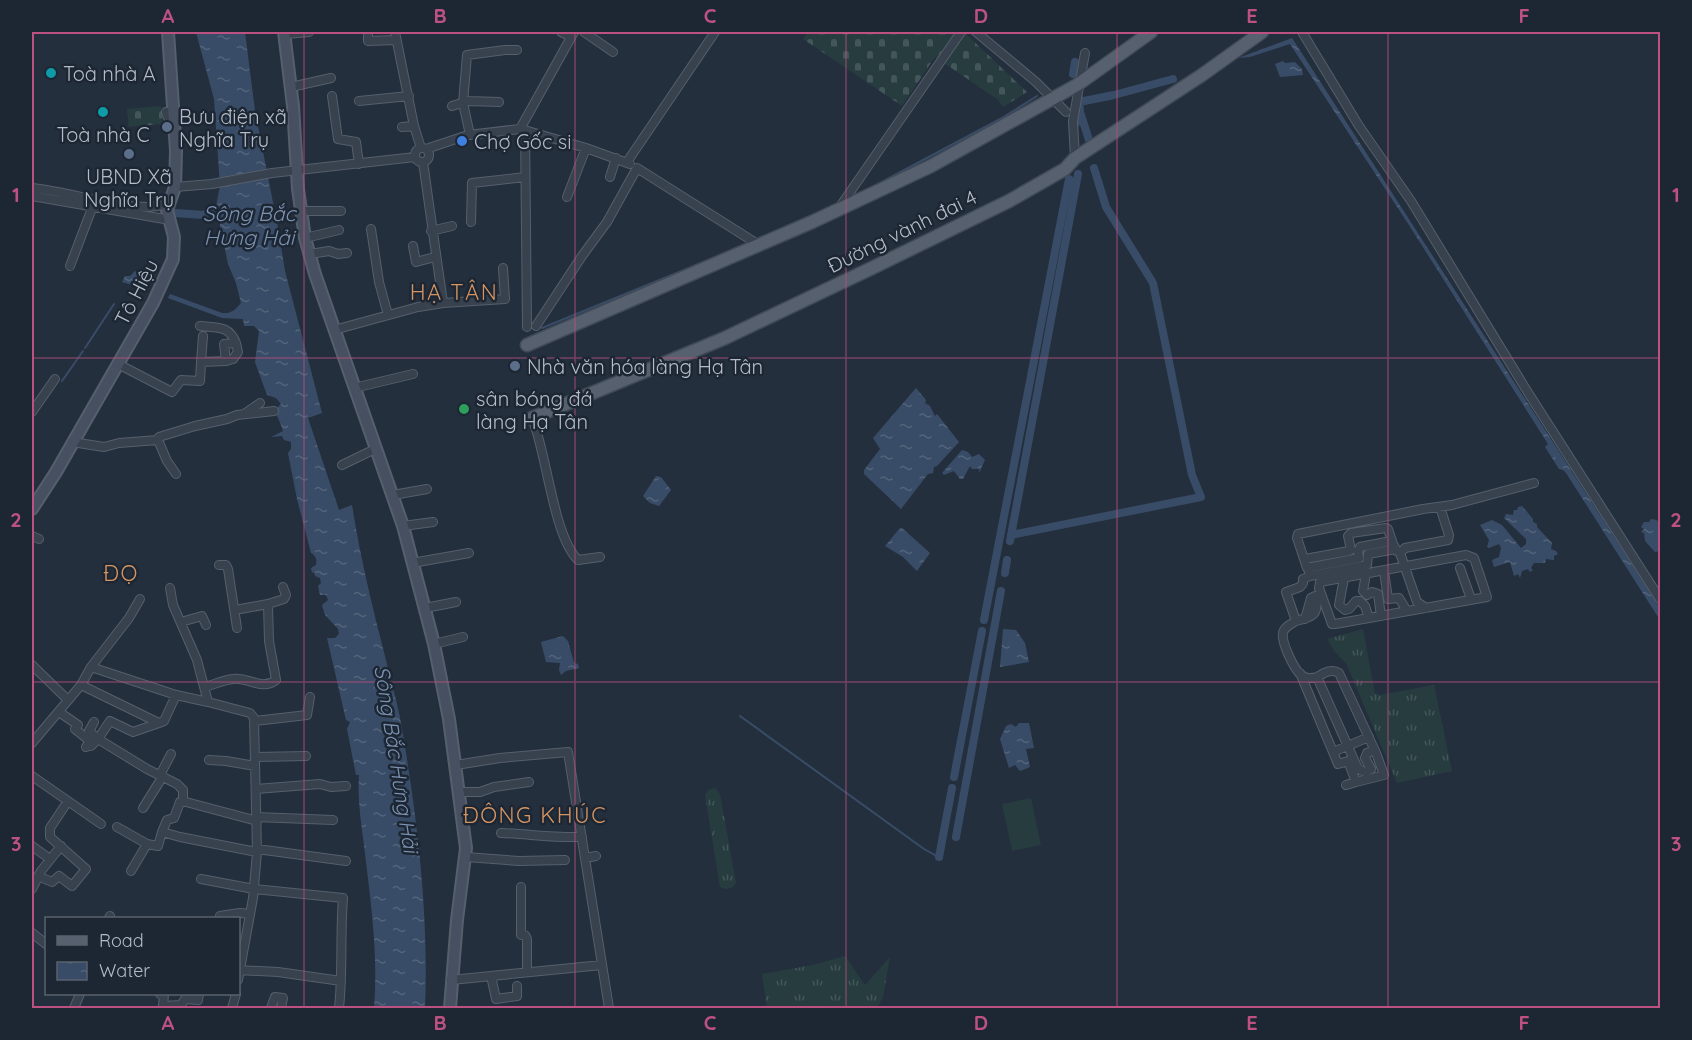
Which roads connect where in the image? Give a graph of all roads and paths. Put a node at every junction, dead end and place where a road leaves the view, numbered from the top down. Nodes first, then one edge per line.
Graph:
1 (168, 32) edge
2 (309, 32) edge
3 (368, 32) edge
4 (561, 32) edge
5 (584, 32) edge
6 (715, 32) edge
7 (961, 32) edge
8 (976, 32) edge
9 (1151, 32) edge
10 (1262, 32) edge
11 (1302, 32) edge
12 (284, 33) edge
13 (573, 34) edge
14 (395, 36) edge
15 (465, 45) dead end
16 (517, 50) dead end
17 (613, 52) dead end
18 (1085, 53) dead end
19 (467, 55) junction
20 (331, 78) dead end
21 (1079, 83) junction
22 (291, 87) junction
23 (332, 96) dead end
24 (409, 96) junction
25 (1052, 98) junction
26 (359, 101) dead end
27 (499, 102) dead end
28 (463, 103) junction
29 (452, 106) dead end
30 (1070, 111) junction
31 (414, 126) junction
32 (402, 127) dead end
33 (522, 129) junction
34 (470, 135) junction
35 (424, 148) junction
36 (586, 148) junction
37 (415, 157) junction
38 (616, 158) junction
39 (1075, 158) junction
40 (423, 162) junction
41 (627, 162) junction
42 (359, 164) junction
43 (637, 168) junction
44 (297, 170) junction
45 (525, 177) junction
46 (610, 177) dead end
47 (175, 187) junction
48 (32, 188) edge
49 (32, 196) edge
50 (567, 197) dead end
51 (94, 202) junction
52 (168, 205) junction
53 (341, 211) dead end
54 (838, 211) junction
55 (301, 212) junction
56 (170, 220) junction
57 (471, 222) dead end
58 (452, 226) dead end
59 (371, 229) dead end
60 (339, 230) dead end
61 (431, 231) junction
62 (305, 238) junction
63 (759, 245) junction
64 (413, 246) dead end
65 (347, 253) dead end
66 (310, 254) junction
67 (435, 258) junction
68 (70, 266) dead end
69 (502, 268) dead end
70 (443, 303) junction
71 (388, 315) junction
72 (200, 326) dead end
73 (334, 330) junction
74 (203, 336) dead end
75 (236, 342) junction
76 (527, 345) dead end
77 (226, 361) junction
78 (201, 362) junction
79 (118, 364) junction
80 (413, 374) dead end
81 (55, 379) dead end
82 (354, 388) junction
83 (260, 403) dead end
84 (274, 411) dead end
85 (32, 412) edge
86 (243, 414) junction
87 (532, 418) joint
88 (158, 440) junction
89 (72, 442) junction
90 (375, 449) junction
91 (342, 465) dead end
92 (176, 474) dead end
93 (1534, 483) dead end
94 (427, 489) dead end
95 (393, 495) junction
96 (1440, 507) junction
97 (32, 509) edge
98 (433, 522) dead end
99 (403, 526) junction
100 (1396, 549) junction
101 (469, 553) dead end
102 (600, 557) dead end
103 (412, 563) junction
104 (219, 565) dead end
105 (1405, 567) junction
106 (1307, 568) junction
107 (1460, 568) dead end
108 (1384, 571) junction
109 (1366, 574) junction
110 (1344, 578) junction
111 (283, 586) dead end
112 (170, 588) dead end
113 (140, 599) dead end
114 (1471, 599) junction
115 (1660, 599) edge
116 (456, 602) dead end
117 (1417, 602) junction
118 (268, 604) junction
119 (425, 608) junction
120 (1426, 608) junction
121 (235, 610) junction
122 (1409, 611) junction
123 (1381, 616) junction
124 (1369, 618) junction
125 (1305, 619) dead end
126 (1296, 621) junction
127 (181, 622) junction
128 (206, 625) dead end
129 (237, 628) dead end
130 (464, 637) dead end
131 (434, 644) junction
132 (32, 665) edge
133 (93, 671) junction
134 (1300, 674) junction
135 (1317, 677) junction
136 (81, 684) junction
137 (204, 687) junction
138 (177, 694) junction
139 (310, 697) dead end
140 (68, 700) junction
141 (207, 702) junction
142 (59, 712) junction
143 (94, 722) dead end
144 (255, 722) junction
145 (159, 723) junction
146 (1369, 737) junction
147 (98, 739) junction
148 (32, 743) edge
149 (1348, 747) junction
150 (1333, 752) junction
151 (1376, 753) junction
152 (171, 754) dead end
153 (306, 756) dead end
154 (256, 757) junction
155 (209, 760) dead end
156 (456, 765) junction
157 (255, 766) junction
158 (161, 775) junction
159 (32, 776) edge
160 (529, 782) dead end
161 (1356, 782) junction
162 (1346, 785) dead end
163 (346, 786) dead end
164 (256, 789) junction
165 (459, 792) junction
166 (68, 801) junction
167 (183, 802) junction
168 (143, 808) dead end
169 (257, 819) junction
170 (333, 820) dead end
171 (101, 824) dead end
172 (117, 827) dead end
173 (162, 832) junction
174 (501, 834) dead end
175 (582, 837) junction
176 (147, 844) junction
177 (32, 846) edge
178 (61, 846) junction
179 (257, 850) junction
180 (466, 856) junction
181 (596, 856) dead end
182 (585, 858) junction
183 (50, 859) junction
184 (565, 860) dead end
185 (346, 861) dead end
186 (131, 871) dead end
187 (38, 876) junction
188 (201, 879) dead end
189 (521, 887) dead end
190 (32, 889) edge
191 (254, 889) junction
192 (250, 914) junction
193 (220, 916) dead end
194 (32, 933) edge
195 (45, 943) edge
196 (240, 965) edge
197 (602, 965) junction
198 (240, 970) edge
199 (527, 972) junction
200 (491, 976) junction
201 (451, 980) junction
202 (341, 981) junction
203 (517, 986) dead end
204 (199, 995) edge
205 (162, 1007) edge
206 (271, 1008) edge
207 (281, 1008) edge
208 (339, 1008) edge
209 (450, 1008) edge
210 (609, 1008) edge

1 - 47 street, Tô Hiệu
2 - 12 street
3 - 14 street
4 - 13 street
5 - 17 street
6 - 41 street
7 - 54 street
8 - 25 street
9 - 21 main road
10 - 39 main road, Đường vành đai 4
11 - 115 street
12 - 22 street
13 - 33 street
14 - 24 street
15 - 19 street
16 - 19 street
18 - 21 street
19 - 28 street
20 - 22 street
21 - 25 main road
21 - 30 street
22 - 44 street
23 - 42 street
24 - 26 street
24 - 31 street
25 - 30 street
25 - 54 main road
27 - 28 street
28 - 29 street
28 - 34 street
30 - 39 street
31 - 32 street
31 - 35 street
33 - 34 street
33 - 36 street
33 - 45 street
34 - 35 street
35 - 37 street
35 - 40 street
36 - 38 street
36 - 50 street
37 - 40 street
37 - 42 street
38 - 41 street
38 - 46 street
39 - 87 main road, Đường vành đai 4
40 - 61 street
41 - 43 street
42 - 44 street
43 - 45 street
43 - 63 street
44 - 47 street
44 - 55 street
45 - 57 street
47 - 52 street, Tô Hiệu
48 - 51 street
49 - 51 street
51 - 52 street
51 - 56 street
51 - 68 street
52 - 56 street, Tô Hiệu
53 - 55 street
54 - 63 main road
55 - 62 street
56 - 79 street, Tô Hiệu
58 - 61 street
59 - 71 street
60 - 62 street
61 - 67 street
62 - 66 street
63 - 76 main road
64 - 67 street
65 - 66 street
66 - 73 street
67 - 70 street
69 - 70 street
70 - 71 street
71 - 73 street
72 - 75 street
73 - 82 street
74 - 78 street
75 - 77 street
75 - 77 street
77 - 78 street
78 - 79 street
79 - 89 street, Tô Hiệu
80 - 82 street
81 - 85 street
82 - 90 street
83 - 86 street
84 - 86 street
86 - 88 street
87 - 102 street
88 - 89 street
88 - 92 street
89 - 97 street, Tô Hiệu
90 - 91 street
90 - 95 street
93 - 96 street
94 - 95 street
95 - 99 street
96 - 100 street
96 - 106 street
98 - 99 street
99 - 103 street
100 - 105 street
100 - 106 street
100 - 106 street
101 - 103 street
103 - 119 street
104 - 121 street
105 - 108 street
105 - 114 street
105 - 117 street
106 - 126 street
107 - 114 street
108 - 109 street
108 - 122 street
109 - 110 street
109 - 123 street
110 - 124 street
110 - 124 street
111 - 118 street
112 - 127 street
113 - 133 street
114 - 120 street
116 - 119 street
117 - 120 street
117 - 122 street
118 - 121 street
118 - 137 street
119 - 131 street
120 - 122 street
121 - 129 street
122 - 123 street
123 - 124 street
125 - 126 street
126 - 134 street
127 - 128 street
127 - 137 street
130 - 131 street
131 - 156 street
132 - 140 street
133 - 136 street
133 - 138 street
134 - 135 street
134 - 150 street
135 - 146 street
135 - 149 street
136 - 140 street
136 - 145 street
137 - 141 street
138 - 141 street
138 - 145 street
139 - 144 street
140 - 142 street
141 - 144 street
142 - 147 street
142 - 148 street
143 - 147 street
144 - 154 street
145 - 147 street
146 - 149 street
146 - 151 street
147 - 158 street
149 - 150 street
149 - 151 street
150 - 161 street
151 - 161 street
152 - 158 street
153 - 154 street
154 - 157 street
155 - 157 street
156 - 165 street
156 - 175 street
157 - 164 street
158 - 167 street
158 - 168 street
159 - 166 street
160 - 165 street
161 - 162 street
163 - 164 street
164 - 169 street
165 - 180 street
166 - 171 street
166 - 178 street
167 - 169 street
167 - 173 street
169 - 170 street
169 - 179 street
172 - 176 street
173 - 176 street
173 - 179 street
174 - 175 street
175 - 182 street
176 - 186 street
177 - 183 street
178 - 183 street
178 - 187 street
179 - 185 street
179 - 191 street
180 - 184 street
180 - 201 street
181 - 182 street
182 - 197 street
183 - 187 street
187 - 190 street
188 - 191 street
189 - 199 street
191 - 192 street
191 - 202 street
192 - 193 street
192 - 196 street
194 - 195 street
197 - 199 street
197 - 210 street
198 - 202 street
199 - 200 street
200 - 201 street
200 - 203 street
201 - 209 street
202 - 208 street
204 - 205 street
206 - 207 street

